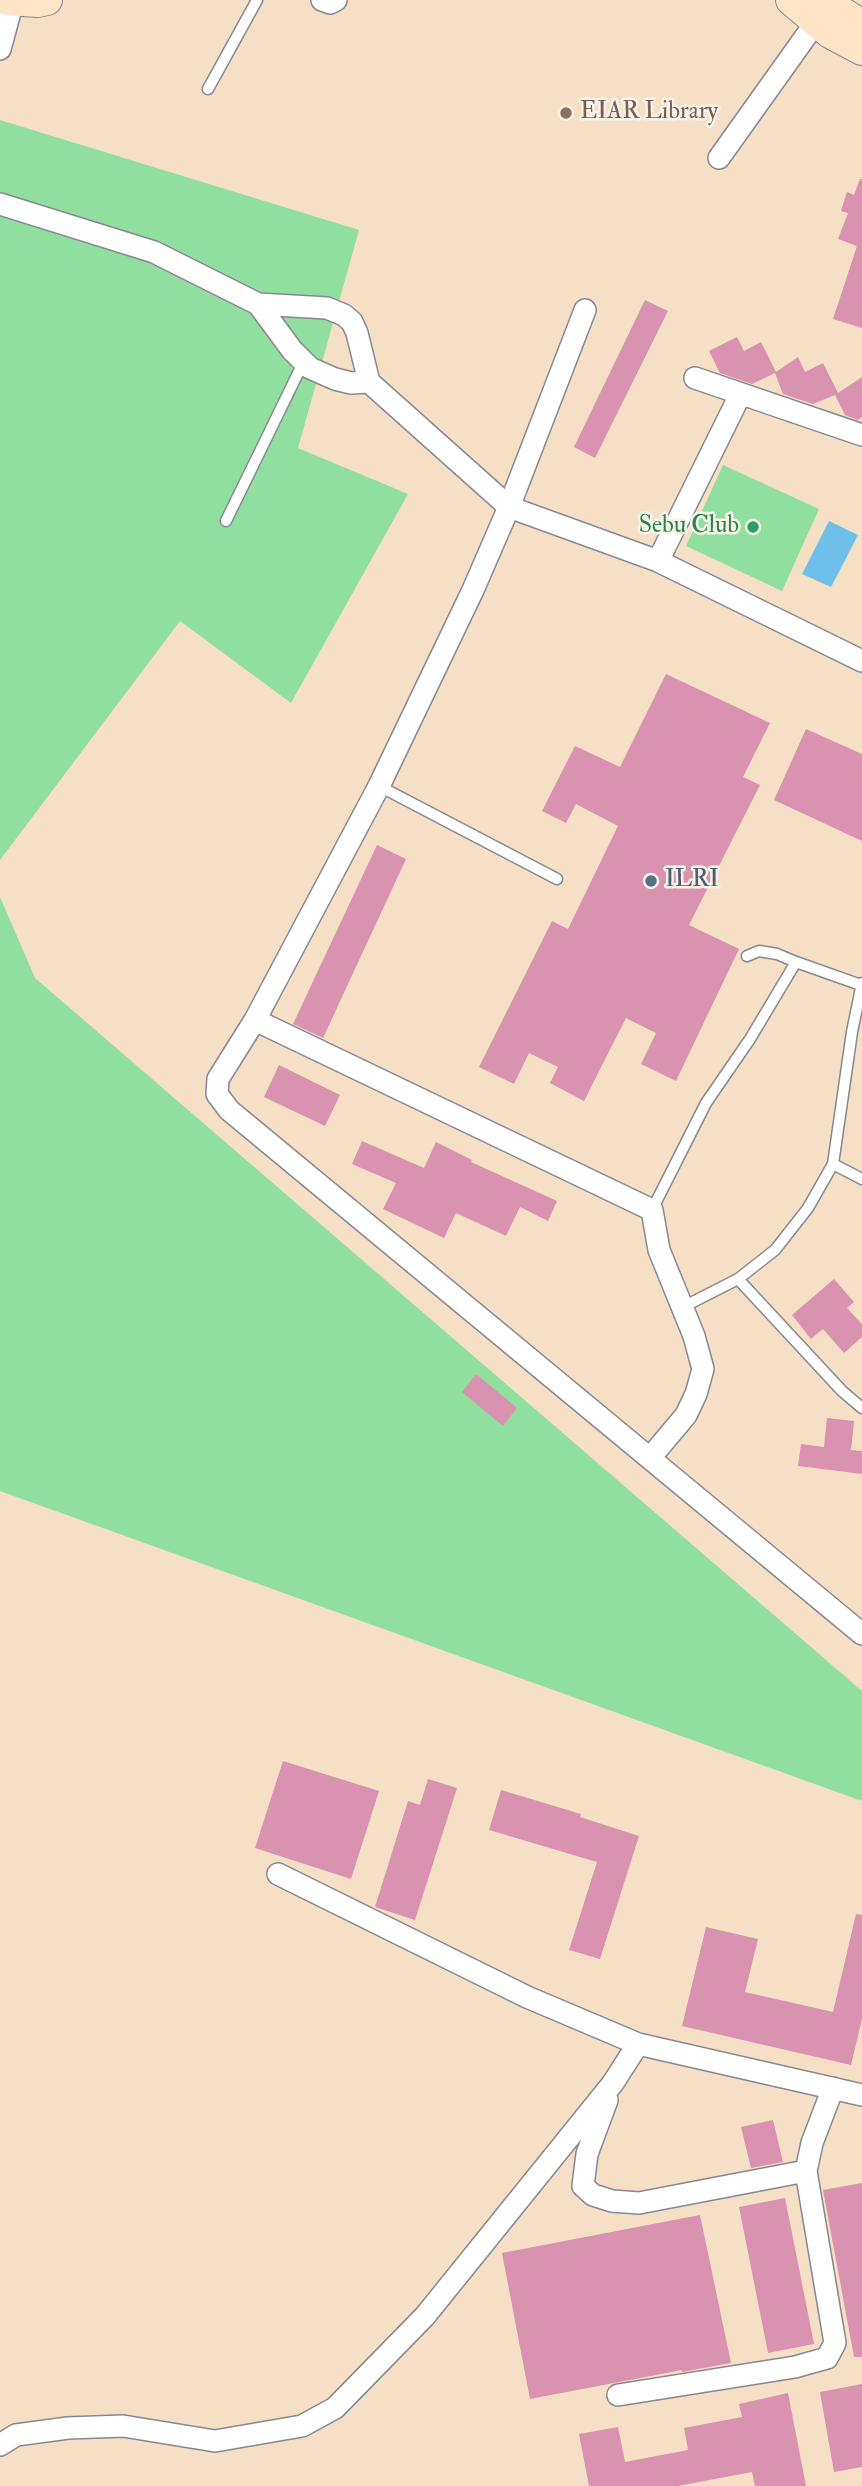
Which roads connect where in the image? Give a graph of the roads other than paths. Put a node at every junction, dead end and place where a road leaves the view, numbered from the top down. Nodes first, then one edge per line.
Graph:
1 (47, 0) edge
2 (257, 0) edge
3 (323, 0) edge
4 (336, 0) edge
5 (791, 0) edge
6 (10, 1) edge
7 (819, 11) edge
8 (862, 25) edge
9 (0, 49) edge
10 (862, 50) edge
11 (208, 89) dead end
12 (719, 159) dead end
13 (0, 204) edge
14 (258, 304) junction
15 (585, 310) dead end
16 (303, 363) junction
17 (695, 378) dead end
18 (369, 382) junction
19 (740, 395) junction
20 (862, 435) edge
21 (509, 507) junction
22 (226, 521) dead end
23 (658, 561) junction
24 (862, 661) edge
25 (379, 786) junction
26 (556, 879) dead end
27 (747, 956) dead end
28 (796, 962) junction
29 (862, 984) edge
30 (255, 1020) junction
31 (833, 1164) junction
32 (862, 1178) edge
33 (652, 1210) junction
34 (738, 1279) junction
35 (683, 1307) junction
36 (862, 1408) edge
37 (650, 1458) junction
38 (862, 1634) edge
39 (278, 1874) dead end
40 (638, 2044) junction
41 (613, 2083) junction
42 (833, 2088) junction
43 (862, 2095) edge
44 (806, 2171) junction
45 (618, 2395) dead end
46 (0, 2445) edge

1 - 6 main road
2 - 11 lane
3 - 4 street
5 - 7 main road
6 - 9 street
7 - 8 main road
7 - 10 main road
7 - 12 street
13 - 14 street
14 - 16 street
14 - 18 street
15 - 21 street
16 - 18 street
16 - 22 lane
17 - 19 street
18 - 21 street
19 - 20 street
19 - 23 street
21 - 23 street
21 - 25 street
23 - 24 street
25 - 26 lane
25 - 30 street
27 - 28 lane
28 - 29 lane
28 - 33 lane
29 - 31 lane
30 - 33 street
30 - 37 street
31 - 32 lane
31 - 34 lane
33 - 35 street
34 - 35 lane
34 - 36 lane
35 - 37 street
37 - 38 street
39 - 40 street
40 - 41 street
40 - 42 street
41 - 44 street
41 - 46 street
42 - 43 street
42 - 44 street
44 - 45 street

